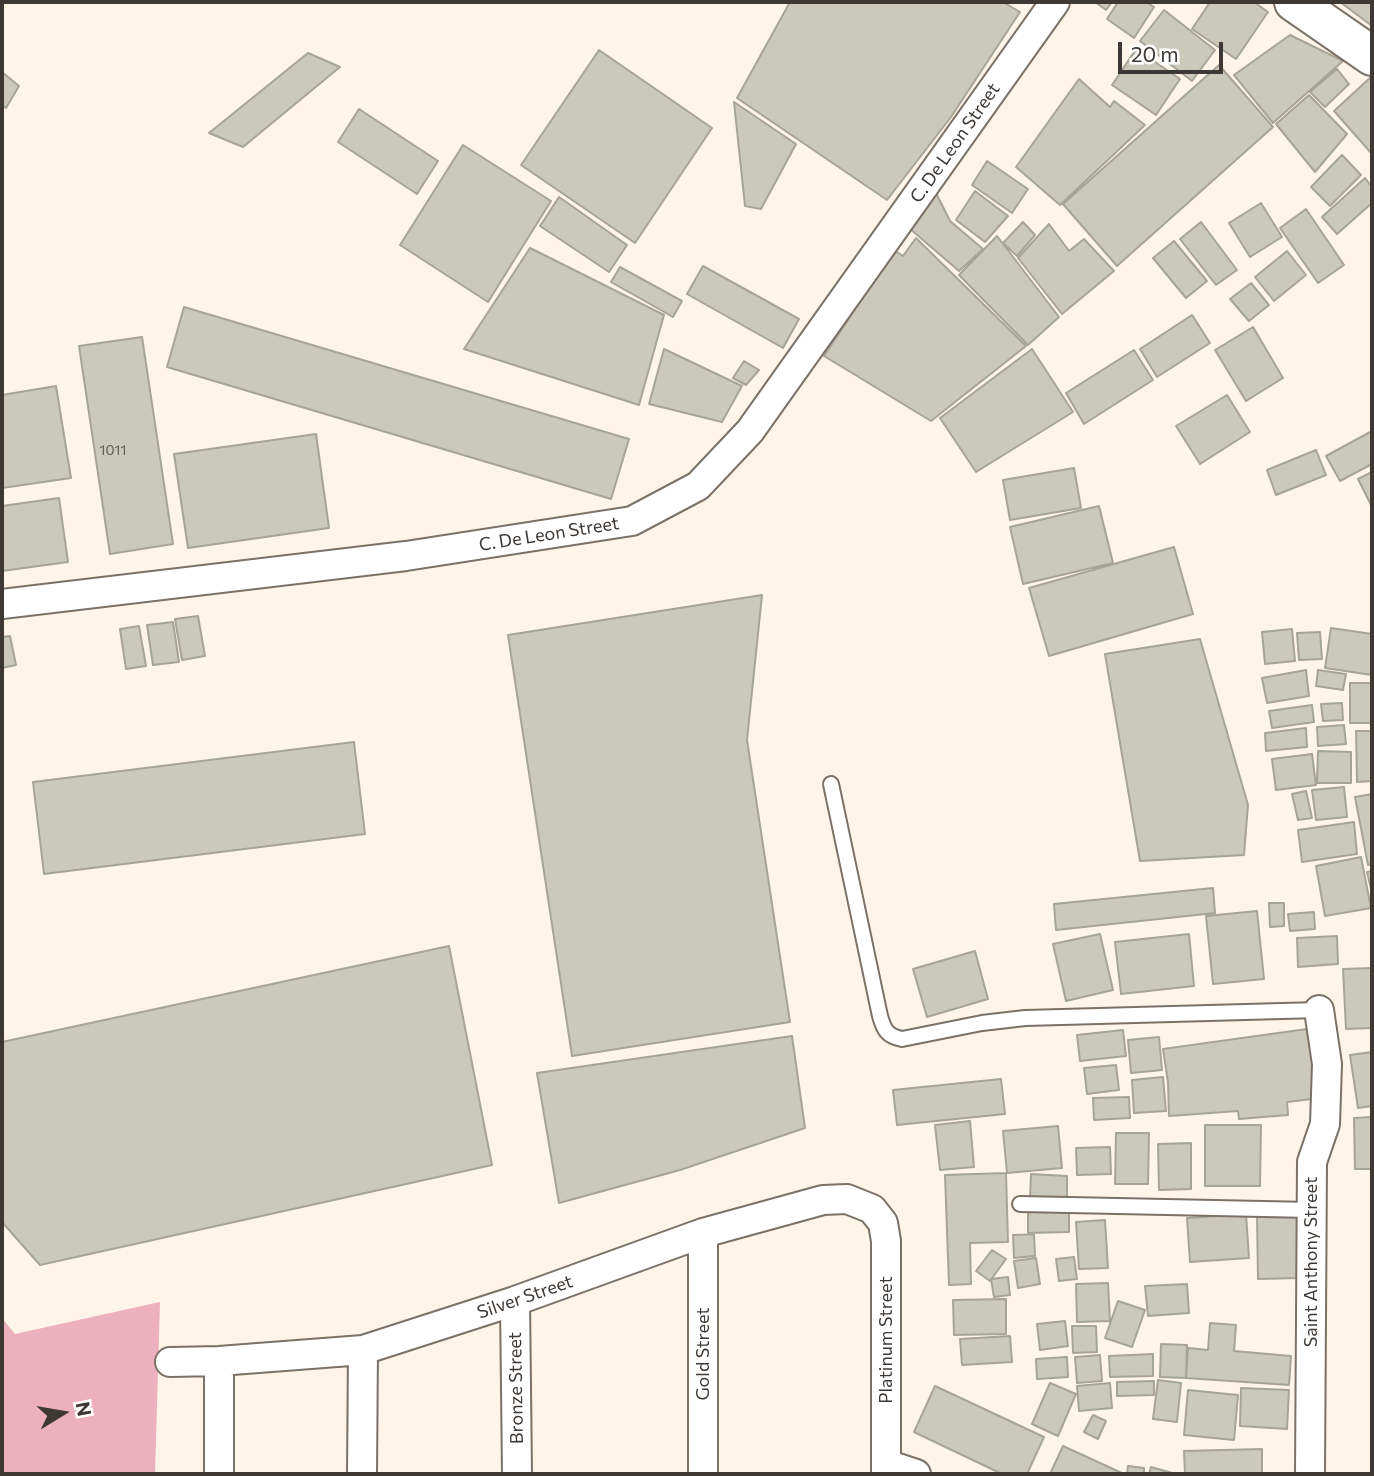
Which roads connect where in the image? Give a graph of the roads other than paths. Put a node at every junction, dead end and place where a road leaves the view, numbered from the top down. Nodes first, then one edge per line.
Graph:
1 (1055, 2) edge
2 (1294, 2) edge
3 (1372, 56) edge
4 (2, 604) edge
5 (831, 784) dead end
6 (1319, 1010) joint
7 (1020, 1204) dead end
8 (872, 1209) joint
9 (1312, 1210) junction
10 (703, 1233) junction
11 (515, 1301) junction
12 (363, 1350) junction
13 (219, 1361) junction
14 (170, 1362) dead end
15 (886, 1469) edge
16 (219, 1474) edge
17 (362, 1474) edge
18 (517, 1474) edge
19 (704, 1474) edge
20 (916, 1474) edge
21 (1310, 1474) edge

1 - 4 street, C. De Leon Street
2 - 3 main road
5 - 6 lane
6 - 9 street, Saint Anthony Street
7 - 9 lane
8 - 10 street, Silver Street
8 - 15 street, Platinum Street
9 - 21 street, Saint Anthony Street
10 - 11 street, Silver Street
10 - 19 street, Gold Street
11 - 12 street, Silver Street
11 - 18 street, Bronze Street
12 - 13 street, Silver Street
12 - 17 street
13 - 14 street, Silver Street
13 - 16 street
15 - 20 street

